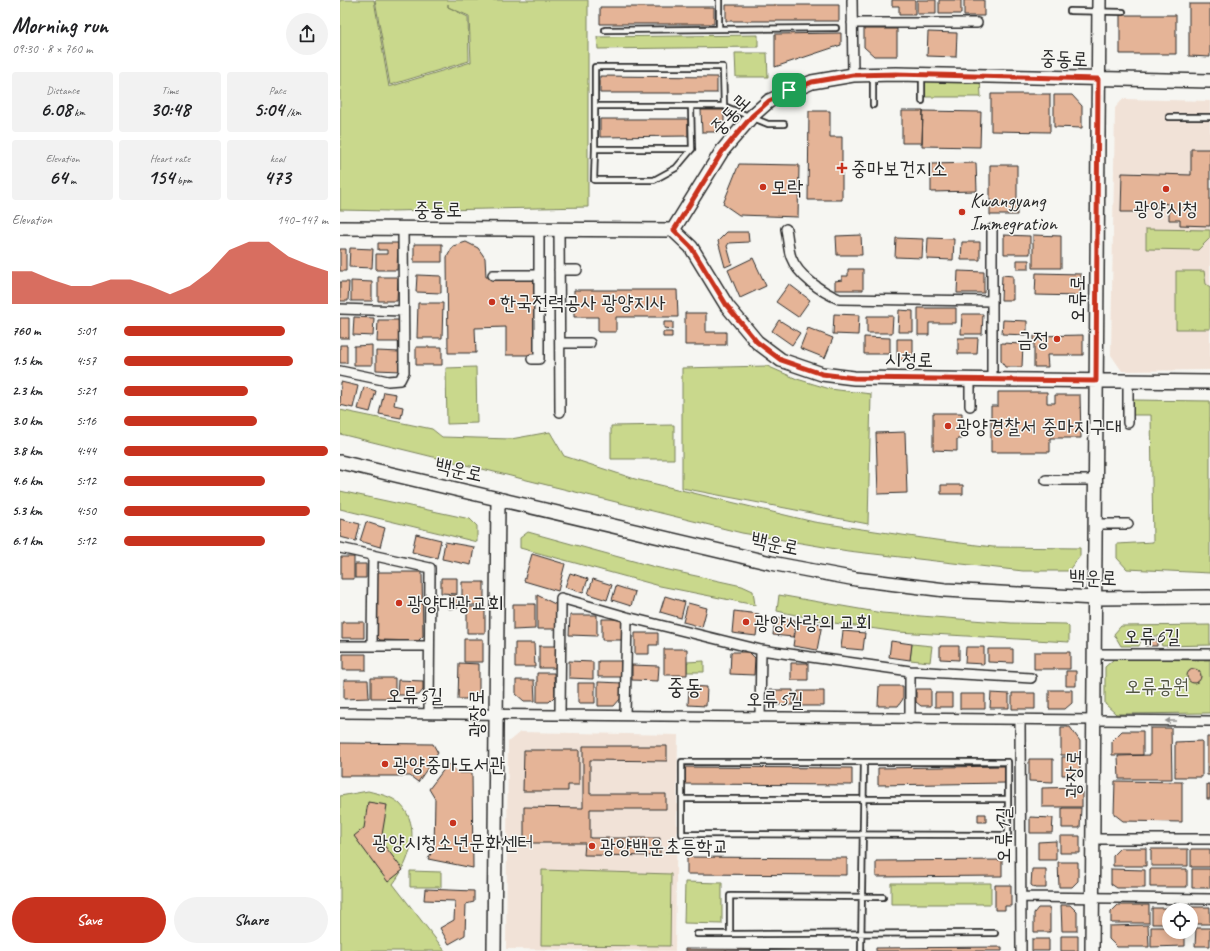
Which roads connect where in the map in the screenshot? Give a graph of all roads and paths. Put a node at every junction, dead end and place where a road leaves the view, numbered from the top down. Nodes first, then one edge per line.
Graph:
1 (719, 0) edge
2 (852, 0) edge
3 (1099, 6) edge
4 (1070, 11) dead end
5 (1123, 12) dead end
6 (852, 23) junction
7 (977, 23) dead end
8 (836, 28) dead end
9 (719, 29) junction
10 (605, 30) dead end
11 (873, 74) junction
12 (922, 74) junction
13 (853, 75) junction
14 (1098, 79) junction
15 (1210, 81) edge
16 (922, 101) dead end
17 (595, 106) junction
18 (691, 106) junction
19 (724, 106) junction
20 (873, 106) dead end
21 (752, 116) junction
22 (1169, 117) dead end
23 (1210, 117) edge
24 (784, 124) dead end
25 (595, 149) junction
26 (692, 149) junction
27 (340, 228) edge
28 (402, 229) junction
29 (539, 229) junction
30 (559, 229) junction
31 (992, 229) dead end
32 (674, 230) junction
33 (786, 230) dead end
34 (560, 270) junction
35 (577, 270) dead end
36 (493, 275) dead end
37 (539, 275) junction
38 (992, 301) junction
39 (340, 309) edge
40 (403, 311) junction
41 (560, 343) junction
42 (590, 343) dead end
43 (532, 359) dead end
44 (340, 371) edge
45 (970, 380) junction
46 (992, 380) junction
47 (1096, 381) junction
48 (1128, 381) junction
49 (1210, 382) edge
50 (970, 406) dead end
51 (560, 412) dead end
52 (1128, 423) dead end
53 (340, 462) edge
54 (1046, 480) dead end
55 (1096, 480) junction
56 (498, 499) junction
57 (1095, 524) junction
58 (1128, 524) dead end
59 (340, 548) edge
60 (373, 555) junction
61 (1210, 597) edge
62 (1095, 598) junction
63 (627, 617) junction
64 (340, 646) edge
65 (372, 646) junction
66 (428, 646) junction
67 (761, 650) junction
68 (1094, 654) junction
69 (1210, 654) edge
70 (910, 671) junction
71 (1031, 678) dead end
72 (340, 713) edge
73 (429, 713) junction
74 (496, 714) junction
75 (560, 715) junction
76 (625, 715) junction
77 (760, 717) junction
78 (910, 718) junction
79 (1020, 720) junction
80 (1094, 721) junction
81 (1210, 721) edge
82 (864, 762) junction
83 (682, 799) junction
84 (1008, 799) junction
85 (863, 800) junction
86 (863, 833) junction
87 (1093, 839) junction
88 (1210, 840) edge
89 (862, 896) junction
90 (883, 897) dead end
91 (1021, 897) junction
92 (1092, 898) junction
93 (1210, 899) edge
94 (995, 932) dead end
95 (697, 934) dead end
96 (730, 934) junction
97 (861, 934) junction
98 (494, 951) edge
99 (861, 951) edge
100 (1021, 951) edge
101 (1092, 951) edge

1 - 9 lane
2 - 6 street
3 - 4 lane
3 - 5 lane
3 - 14 street, 오류로
6 - 7 street
6 - 13 street
8 - 9 lane
9 - 10 lane
11 - 12 street, 중동로
11 - 13 street, 중동로
11 - 20 lane
12 - 14 street, 중동로
12 - 16 lane
13 - 21 street, 중동로
14 - 15 street, 중동로
14 - 47 street, 오류로
17 - 18 lane
17 - 19 lane
17 - 25 lane
18 - 19 lane
18 - 26 lane
19 - 21 lane
21 - 24 lane
21 - 32 street, 중동로
22 - 23 lane
25 - 26 lane
25 - 26 lane
27 - 28 street, 중동로
28 - 29 street, 중동로
28 - 40 street
29 - 30 street, 중동로
29 - 37 street
30 - 32 street, 중동로
30 - 34 street
31 - 38 street
32 - 45 street, 시청로
33 - 38 street
34 - 35 street
34 - 41 street
36 - 37 street
37 - 43 street
38 - 46 street
39 - 40 street
40 - 44 street
41 - 42 street
41 - 51 street
45 - 46 street, 시청로
45 - 50 street
46 - 47 street, 시청로
47 - 48 street, 시청로
47 - 55 street, 오류로
48 - 49 street, 시청로
48 - 52 street
53 - 56 street, 백운로
54 - 55 street
55 - 57 street, 오류로
56 - 62 street, 백운로
56 - 74 street, 광장로
57 - 58 street
57 - 62 street, 오류로
59 - 60 street
60 - 65 street
60 - 66 street
61 - 62 street, 백운로
62 - 68 street, 광장로
63 - 67 street
63 - 75 street
63 - 76 street
64 - 65 street
65 - 66 street
66 - 73 street
67 - 70 street
67 - 77 street
68 - 69 street, 오류6길
68 - 80 street, 광장로
70 - 71 street
70 - 78 street
72 - 73 street, 오류5길
73 - 74 street, 오류5길
74 - 75 street, 오류5길
74 - 98 street, 광장로
75 - 76 street, 오류5길
76 - 77 street, 오류5길
77 - 78 street, 오류5길
78 - 79 street, 오류5길
79 - 80 street, 오류5길
79 - 91 street, 오류1길
81 -> 80 street, 오류5길
80 - 87 street, 광장로
82 - 83 lane
82 - 84 lane
82 - 85 lane
83 - 85 lane
83 - 86 lane
84 - 85 lane
84 - 86 lane
85 - 86 lane
86 - 89 lane
87 - 88 street
87 - 92 street, 광장로
89 - 90 lane
89 - 96 lane
89 - 97 lane
91 - 92 street
91 - 100 street, 오류1길
92 - 93 street
92 - 101 street, 광장로
94 - 97 lane
95 - 96 lane
96 - 97 lane
97 - 99 lane

